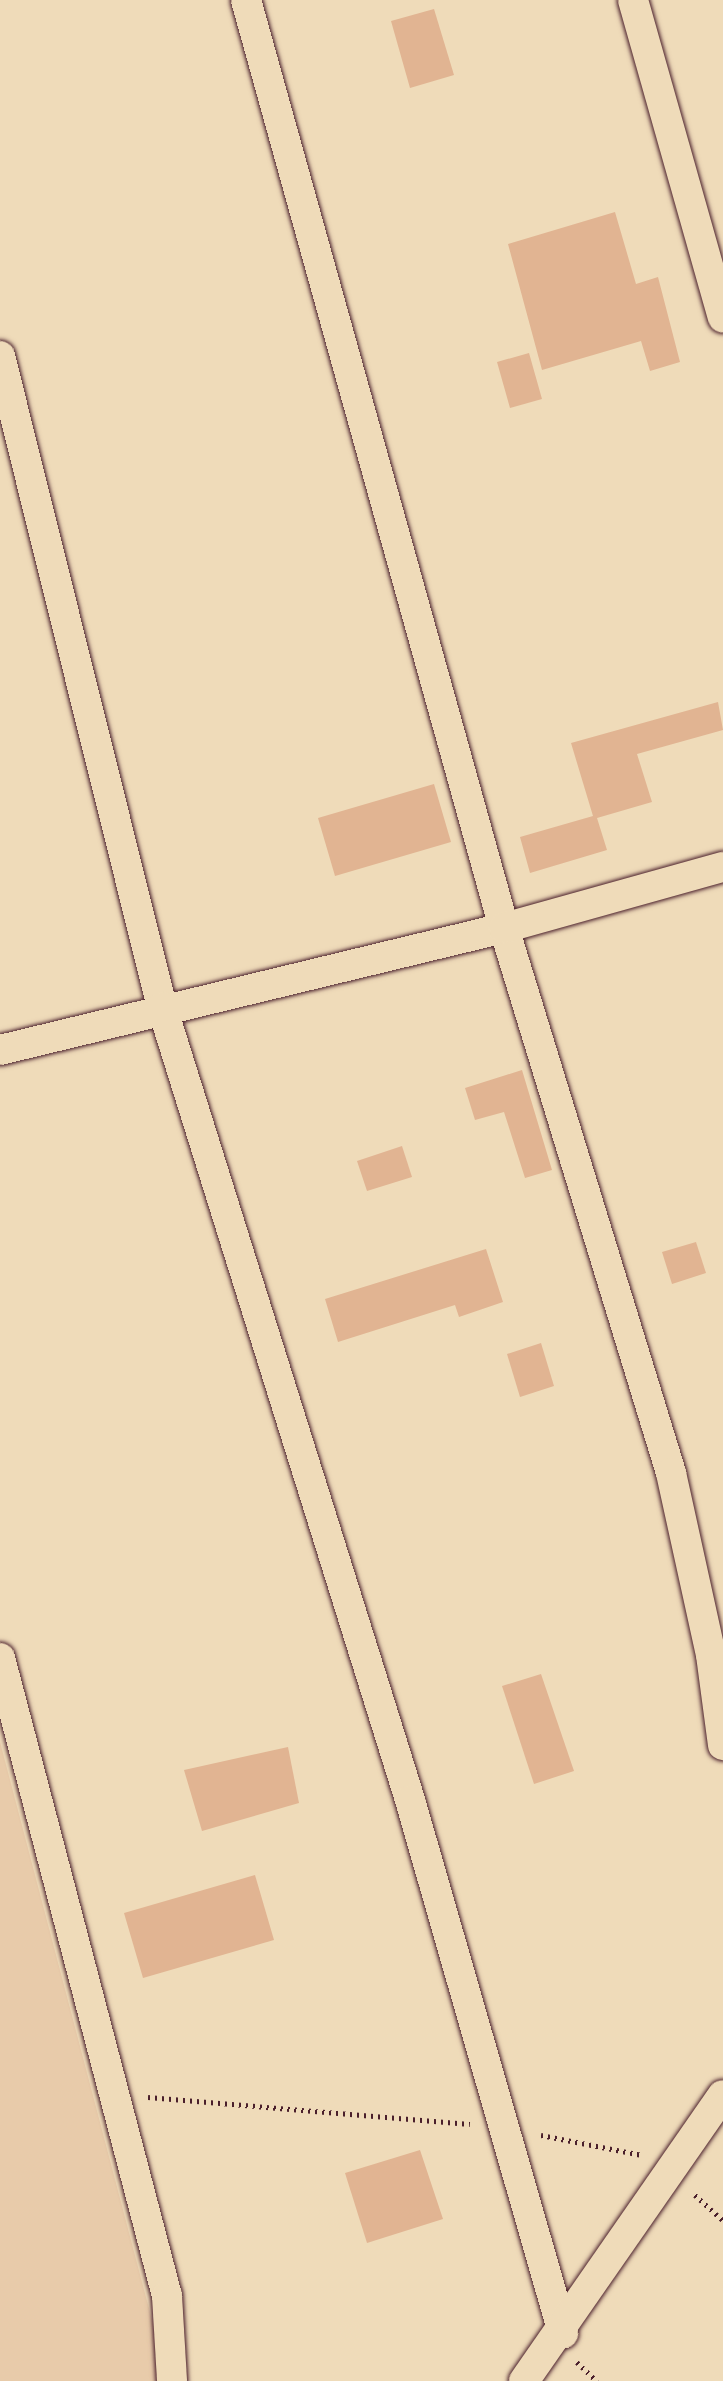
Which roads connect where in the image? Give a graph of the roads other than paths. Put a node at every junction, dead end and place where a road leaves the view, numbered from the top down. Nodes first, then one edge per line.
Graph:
1 (246, 0) edge
2 (633, 0) edge
3 (723, 318) edge
4 (0, 356) edge
5 (723, 867) edge
6 (504, 928) junction
7 (162, 1007) junction
8 (0, 1050) edge
9 (0, 1658) edge
10 (723, 1745) edge
11 (723, 2095) edge
12 (563, 2333) junction
13 (172, 2381) edge
14 (524, 2381) edge

1 - 6 street
2 - 3 street
4 - 7 street
5 - 6 street
6 - 7 street
6 - 10 street
7 - 8 street
7 - 12 street
9 - 13 street
11 - 12 street
12 - 14 street

